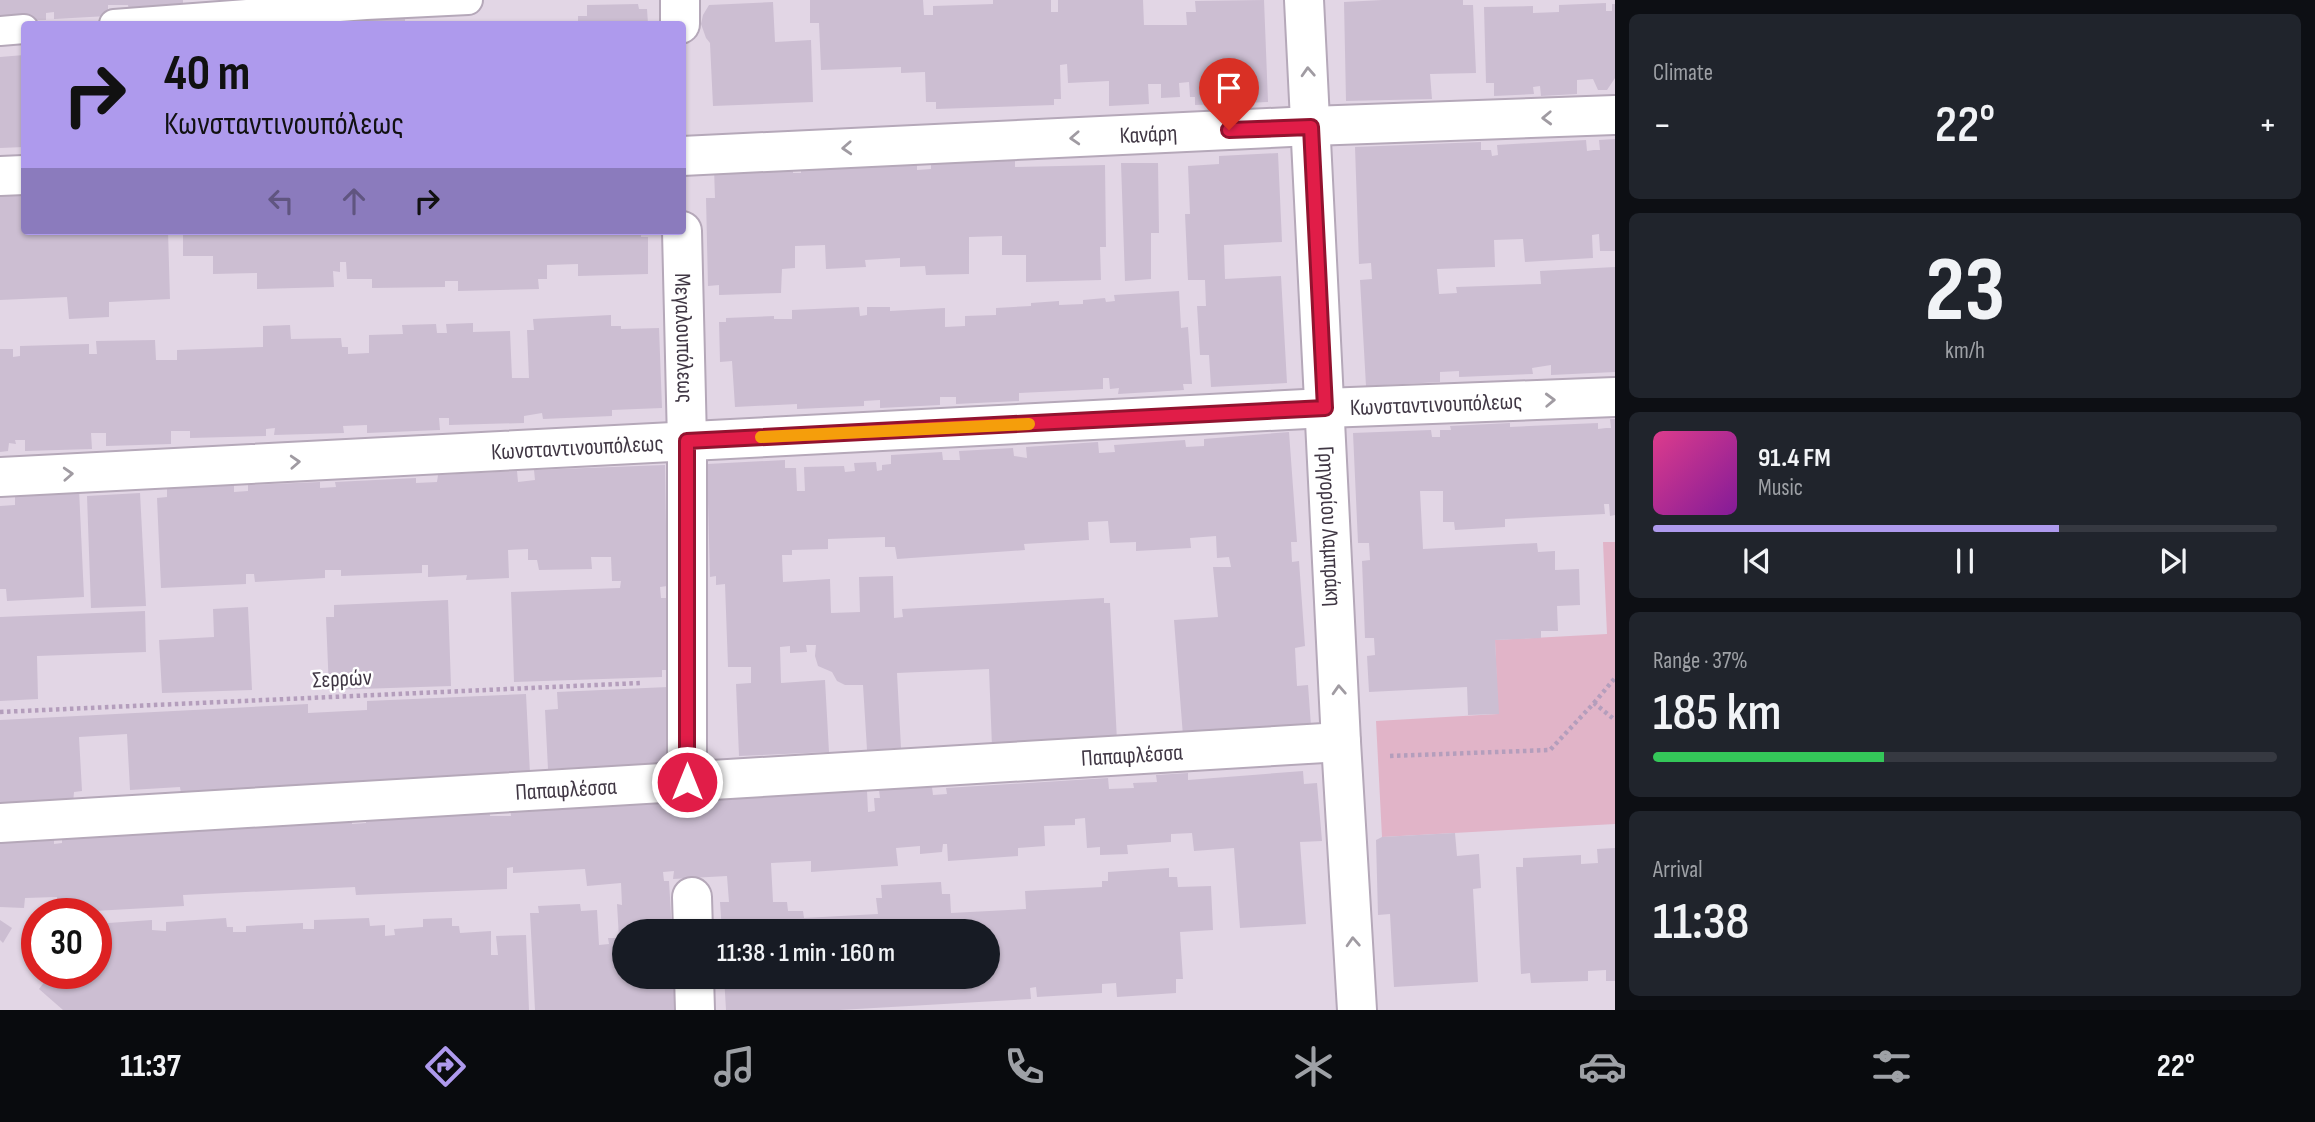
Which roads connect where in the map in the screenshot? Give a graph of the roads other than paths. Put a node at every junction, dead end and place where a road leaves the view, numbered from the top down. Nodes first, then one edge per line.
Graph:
1 (468, 0) edge
2 (680, 0) edge
3 (1304, 0) edge
4 (181, 21) edge
5 (680, 21) edge
6 (21, 29) edge
7 (0, 31) edge
8 (1615, 115) edge
9 (1311, 127) junction
10 (686, 156) edge
11 (0, 176) edge
12 (21, 176) edge
13 (682, 235) edge
14 (1615, 397) edge
15 (1325, 408) junction
16 (687, 441) junction
17 (0, 477) edge
18 (1342, 750) junction
19 (687, 782) junction
20 (0, 823) edge
21 (694, 989) edge
22 (695, 1010) edge
23 (1357, 1010) edge

1 - 4 lane
2 - 5 street
9 -> 3 street, Γρηγορίου Λαμπράκη
6 - 7 lane
8 -> 9 street, Κανάρη
9 -> 10 street, Κανάρη
9 - 15 street, Γρηγορίου Λαμπράκη
11 - 12 street
13 - 16 street, Μεγαλουπόλεως
15 -> 14 street, Κωνσταντινουπόλεως
15 - 16 street, Κωνσταντινουπόλεως
18 -> 15 street, Γρηγορίου Λαμπράκη
17 -> 16 street, Κωνσταντινουπόλεως
16 - 19 street, Μεγαλουπόλεως
18 - 19 street, Παπαφλέσσα
23 -> 18 street, Γρηγορίου Λαμπράκη
19 - 20 street, Παπαφλέσσα
21 - 22 street

